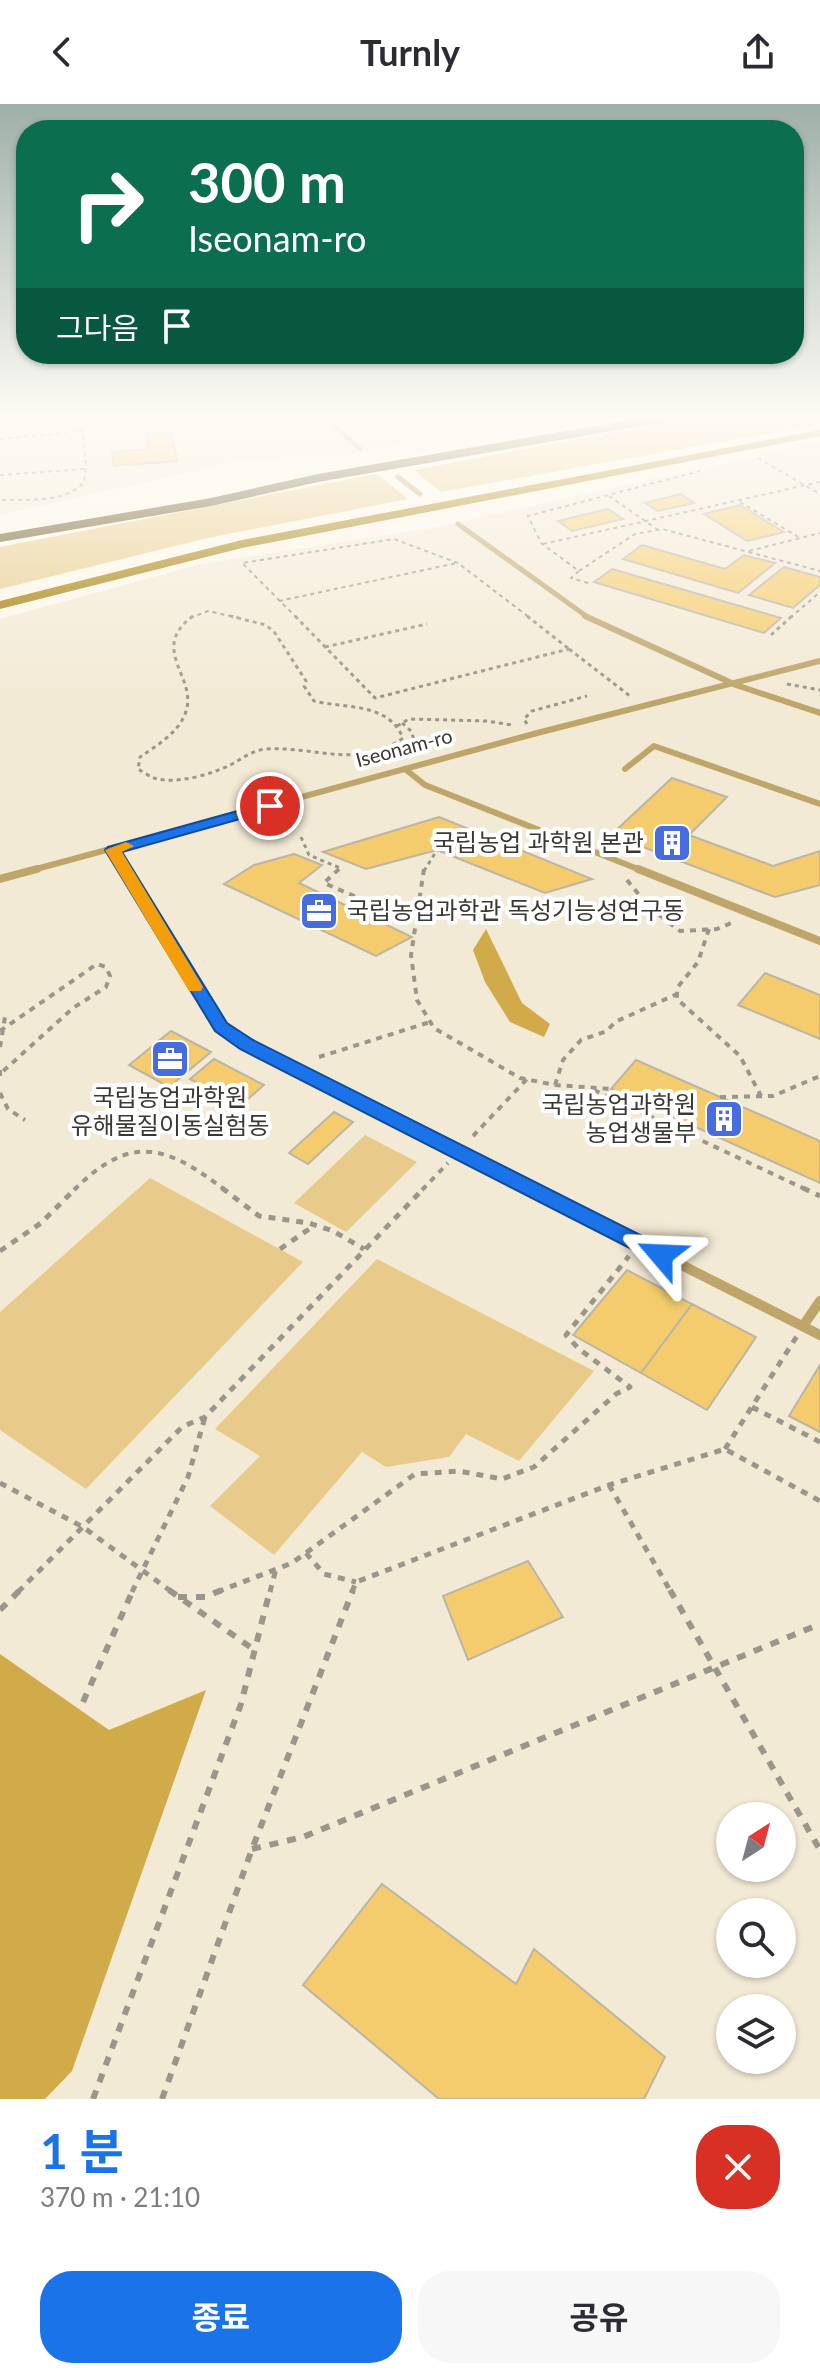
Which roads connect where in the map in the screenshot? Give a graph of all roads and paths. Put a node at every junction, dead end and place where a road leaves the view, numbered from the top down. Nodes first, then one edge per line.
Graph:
1 (100, 510) edge
2 (164, 510) edge
3 (419, 510) edge
4 (552, 510) edge
5 (631, 510) edge
6 (697, 510) edge
7 (753, 510) edge
8 (648, 521) junction
9 (458, 524) dead end
10 (0, 528) edge
11 (658, 530) junction
12 (820, 533) edge
13 (0, 538) edge
14 (800, 538) junction
15 (543, 544) junction
16 (748, 551) junction
17 (458, 563) junction
18 (579, 571) junction
19 (820, 571) edge
20 (588, 583) dead end
21 (820, 592) edge
22 (279, 601) junction
23 (0, 605) edge
24 (427, 624) dead end
25 (771, 635) dead end
26 (325, 647) junction
27 (570, 649) junction
28 (820, 661) edge
29 (780, 684) dead end
30 (736, 685) junction
31 (820, 690) edge
32 (587, 696) dead end
33 (645, 707) junction
34 (820, 713) edge
35 (402, 723) junction
36 (397, 726) junction
37 (516, 726) dead end
38 (533, 734) junction
39 (420, 755) dead end
40 (405, 769) junction
41 (625, 769) dead end
42 (820, 804) edge
43 (301, 837) dead end
44 (113, 850) junction
45 (437, 850) dead end
46 (610, 858) junction
47 (0, 879) edge
48 (753, 914) junction
49 (414, 922) junction
50 (709, 929) junction
51 (820, 941) edge
52 (677, 994) junction
53 (5, 1017) dead end
54 (430, 1022) junction
55 (1, 1030) edge
56 (0, 1047) edge
57 (319, 1057) dead end
58 (0, 1072) edge
59 (820, 1076) edge
60 (527, 1079) junction
61 (0, 1081) edge
62 (555, 1085) junction
63 (592, 1089) junction
64 (611, 1089) dead end
65 (0, 1093) edge
66 (761, 1096) junction
67 (720, 1097) dead end
68 (25, 1120) dead end
69 (473, 1136) dead end
70 (448, 1163) dead end
71 (820, 1196) edge
72 (315, 1225) junction
73 (280, 1249) dead end
74 (365, 1250) junction
75 (0, 1251) edge
76 (629, 1256) dead end
77 (820, 1301) edge
78 (803, 1326) junction
79 (820, 1335) edge
80 (752, 1407) junction
81 (205, 1417) junction
82 (820, 1442) edge
83 (725, 1449) junction
84 (0, 1483) edge
85 (609, 1485) junction
86 (820, 1501) edge
87 (83, 1527) junction
88 (306, 1553) junction
89 (276, 1569) junction
90 (142, 1572) junction
91 (356, 1582) junction
92 (178, 1597) junction
93 (0, 1610) edge
94 (820, 1624) edge
95 (253, 1649) junction
96 (714, 1667) junction
97 (83, 1702) dead end
98 (252, 1849) junction
99 (820, 1850) edge
100 (93, 2099) edge
101 (162, 2099) edge

1 - 10 highway
2 - 13 highway
3 - 23 main road
4 - 15 path
5 - 8 path
6 - 8 path
7 - 14 path
8 - 11 path
8 - 15 path
9 - 30 lane
11 - 16 path
11 - 18 path
12 - 14 path
14 - 16 path
15 - 18 path
16 - 19 path
17 - 22 path
17 - 22 path
17 - 27 path
18 - 20 path
21 - 25 path
22 - 26 path
24 - 26 path
26 - 27 path
27 - 33 path
28 - 30 lane, Iseonam-ro
29 - 31 path
30 - 33 lane, Iseonam-ro
30 - 34 lane
32 - 38 path
33 - 38 lane, Iseonam-ro
35 - 36 path
35 - 37 path
35 - 39 path
36 - 36 path
38 - 40 lane, Iseonam-ro
40 - 44 lane, Iseonam-ro
40 - 46 lane
41 - 42 lane
43 - 49 path
44 - 47 lane, Iseonam-ro
44 - 78 lane
45 - 49 path
46 - 48 lane
46 - 50 path
48 - 50 path
48 - 51 lane
49 - 54 path
50 - 52 path
52 - 62 path
52 - 66 path
53 - 55 path
54 - 57 path
54 - 60 path
55 - 56 path
55 - 58 path
58 - 61 path
59 - 66 path
60 - 62 path
60 - 69 path
62 - 63 path
63 - 64 path
63 - 71 path
65 - 68 path
66 - 67 path
70 - 74 path
72 - 73 path
72 - 74 path
72 - 75 path
74 - 81 path
76 - 88 path
77 - 78 lane
78 - 79 lane
78 - 80 path
80 - 82 path
80 - 83 path
81 - 87 path
81 - 90 path
83 - 85 path
83 - 86 path
84 - 87 path
85 - 91 path
85 - 96 path
87 - 90 path
87 - 93 path
88 - 89 path
88 - 91 path
89 - 92 path
89 - 95 path
90 - 92 path
90 - 97 path
91 - 98 path
92 - 95 path
94 - 96 path
95 - 100 path
96 - 98 path
96 - 99 path
98 - 101 path

